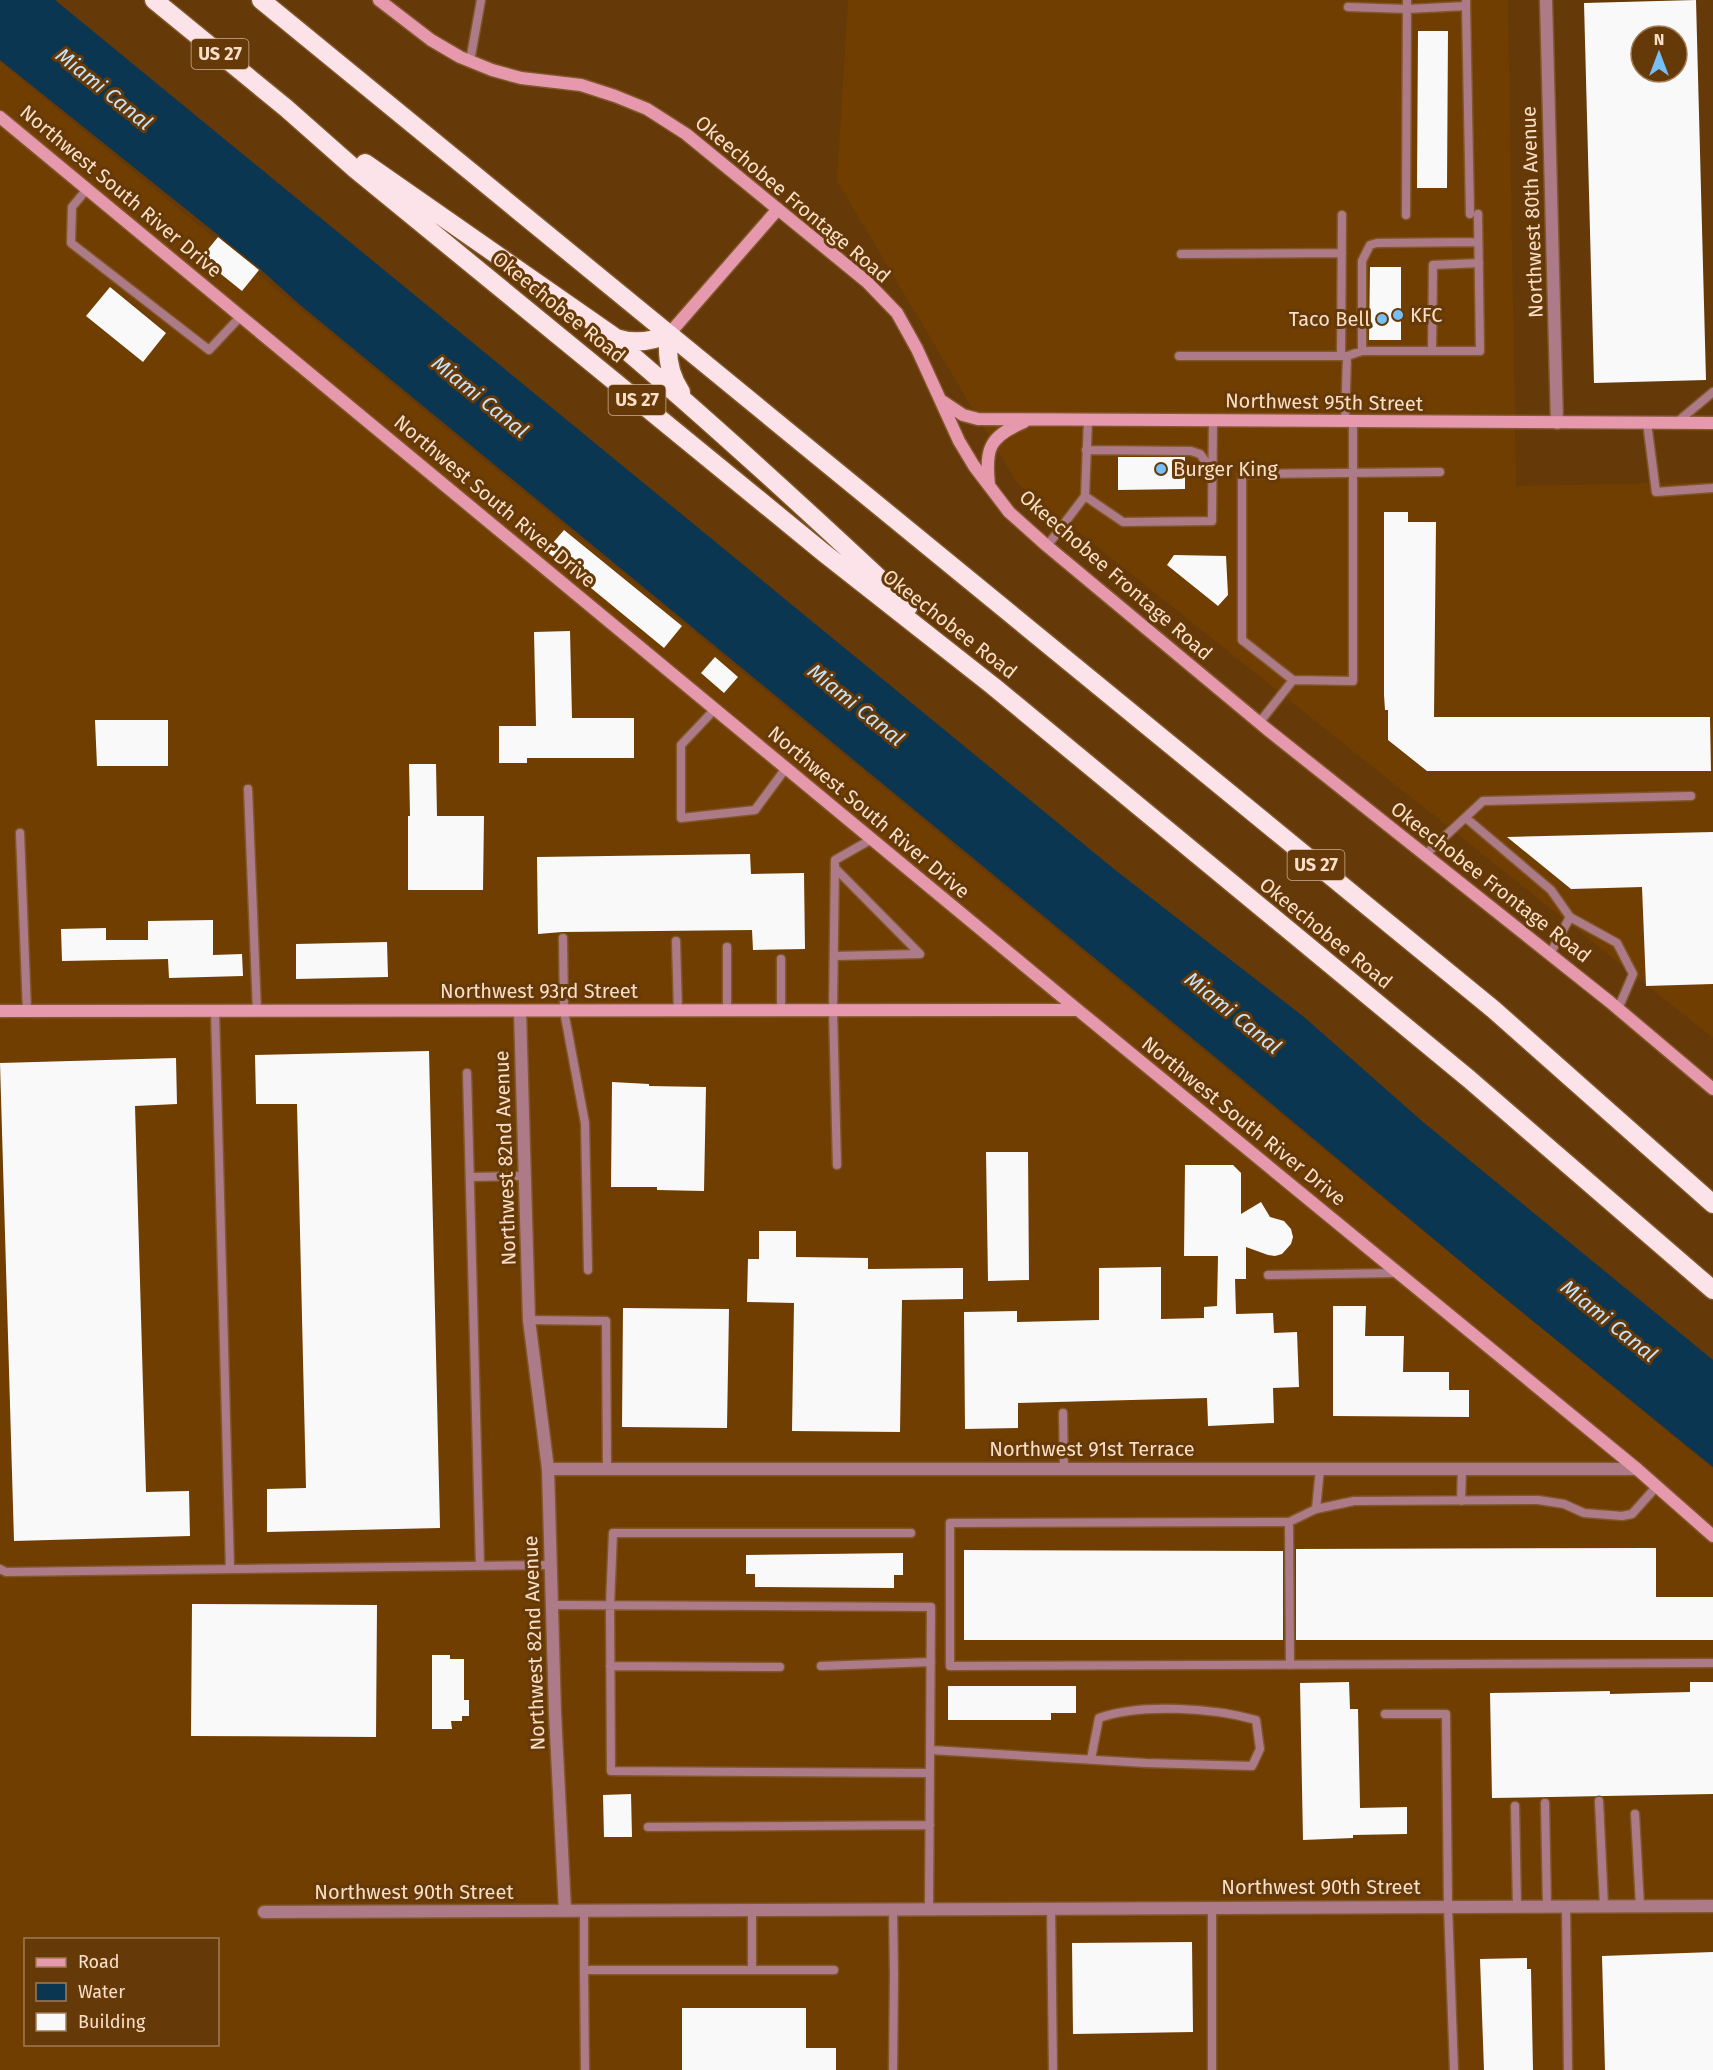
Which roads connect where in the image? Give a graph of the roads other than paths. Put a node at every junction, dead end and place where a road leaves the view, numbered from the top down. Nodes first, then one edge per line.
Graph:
1 (154, 0) edge
2 (261, 0) edge
3 (379, 0) edge
4 (481, 0) edge
5 (1546, 0) edge
6 (1466, 3) edge
7 (1407, 4) edge
8 (1347, 7) dead end
9 (470, 61) junction
10 (286, 108) junction
11 (2, 121) edge
12 (87, 189) junction
13 (778, 209) junction
14 (1342, 215) dead end
15 (1406, 215) dead end
16 (1478, 242) junction
17 (1342, 253) junction
18 (1181, 254) dead end
19 (1479, 263) junction
20 (241, 316) junction
21 (601, 329) junction
22 (669, 334) junction
23 (1362, 351) junction
24 (1432, 351) junction
25 (1179, 356) dead end
26 (1344, 356) junction
27 (1713, 392) edge
28 (939, 399) junction
29 (693, 407) junction
30 (1028, 420) junction
31 (1088, 420) junction
32 (1213, 420) junction
33 (1349, 422) junction
34 (1557, 423) junction
35 (1647, 423) junction
36 (1675, 423) junction
37 (1713, 423) edge
38 (1086, 450) junction
39 (1212, 470) junction
40 (1440, 472) dead end
41 (1354, 473) junction
42 (990, 487) junction
43 (1713, 488) edge
44 (1085, 496) junction
45 (1047, 546) junction
46 (1293, 680) junction
47 (993, 686) junction
48 (715, 709) junction
49 (1259, 723) junction
50 (786, 768) junction
51 (248, 789) dead end
52 (1691, 796) dead end
53 (1466, 818) junction
54 (20, 833) dead end
55 (872, 839) junction
56 (1425, 855) junction
57 (835, 868) junction
58 (1570, 917) junction
59 (563, 938) dead end
60 (676, 941) dead end
61 (727, 947) dead end
62 (1550, 954) junction
63 (834, 956) junction
64 (781, 958) dead end
65 (1618, 1009) junction
66 (833, 1010) junction
67 (1078, 1010) junction
68 (0, 1011) edge
69 (27, 1011) junction
70 (215, 1011) junction
71 (257, 1011) junction
72 (520, 1011) junction
73 (564, 1011) junction
74 (678, 1011) junction
75 (727, 1011) junction
76 (781, 1011) junction
77 (467, 1073) dead end
78 (1713, 1089) edge
79 (837, 1165) dead end
80 (524, 1176) junction
81 (470, 1177) junction
82 (1713, 1204) edge
83 (588, 1270) dead end
84 (1399, 1274) junction
85 (1268, 1275) dead end
86 (1713, 1290) edge
87 (529, 1320) junction
88 (1063, 1413) dead end
89 (548, 1469) junction
90 (607, 1469) junction
91 (1064, 1469) junction
92 (1320, 1469) junction
93 (1462, 1469) junction
94 (1636, 1469) junction
95 (1657, 1486) junction
96 (1461, 1501) junction
97 (1316, 1509) junction
98 (1289, 1522) junction
99 (911, 1533) dead end
100 (1713, 1536) edge
101 (551, 1565) junction
102 (480, 1566) junction
103 (0, 1569) edge
104 (230, 1569) junction
105 (552, 1605) junction
106 (610, 1605) junction
107 (931, 1662) junction
108 (1713, 1663) edge
109 (1290, 1665) junction
110 (610, 1666) junction
111 (821, 1666) dead end
112 (780, 1667) dead end
113 (1384, 1714) dead end
114 (931, 1750) junction
115 (1090, 1759) junction
116 (930, 1773) junction
117 (1599, 1801) dead end
118 (1545, 1803) dead end
119 (1515, 1806) dead end
120 (1635, 1814) dead end
121 (930, 1825) junction
122 (648, 1827) dead end
123 (1448, 1906) junction
124 (1517, 1906) junction
125 (1547, 1906) junction
126 (1566, 1906) junction
127 (1604, 1906) junction
128 (1640, 1906) junction
129 (1713, 1906) edge
130 (1051, 1908) junction
131 (1212, 1908) junction
132 (893, 1909) junction
133 (929, 1909) junction
134 (565, 1910) junction
135 (584, 1910) junction
136 (752, 1910) junction
137 (264, 1912) dead end
138 (584, 1970) junction
139 (752, 1970) junction
140 (834, 1970) dead end
141 (585, 2070) edge
142 (893, 2070) edge
143 (1053, 2070) edge
144 (1212, 2070) edge
145 (1454, 2070) edge
146 (1568, 2070) edge

1 - 10 highway, Okeechobee Road / US 27
2 - 22 highway, US 27
3 - 9 street, Okeechobee Frontage Road
4 - 9 lane
5 - 34 street, Northwest 80th Avenue
6 - 7 lane
6 - 16 lane
7 - 8 lane
7 - 15 lane
9 - 13 street, Okeechobee Frontage Road
10 - 21 highway
10 - 47 highway, Okeechobee Road / US 27
11 - 12 street, Northwest South River Drive
12 - 20 street, Northwest South River Drive
12 - 20 lane
13 - 22 street
13 - 28 street, Okeechobee Frontage Road
14 - 17 lane
16 - 19 lane
16 - 23 lane
17 - 18 lane
17 - 26 lane
19 - 24 lane
19 - 24 lane
20 - 48 street, Northwest South River Drive
21 - 22 highway
21 - 29 highway
22 - 29 highway
22 - 82 highway, US 27
23 - 24 lane
23 - 26 lane
25 - 26 lane
26 - 33 lane
27 - 36 lane
28 - 30 street, Northwest 95th Street
28 - 42 street, Okeechobee Frontage Road
29 - 47 highway
30 - 31 street, Northwest 95th Street
30 - 42 street
31 - 32 street, Northwest 95th Street
31 - 38 lane
32 - 33 street, Northwest 95th Street
32 - 39 lane
33 - 34 street, Northwest 95th Street
33 - 41 lane
34 - 35 street, Northwest 95th Street
35 - 36 street, Northwest 95th Street
35 - 43 lane
36 - 37 street, Northwest 95th Street
38 - 39 lane
38 - 44 lane
39 - 44 lane
40 - 41 lane
41 - 46 lane
41 - 46 lane
42 - 45 street, Okeechobee Frontage Road
44 - 45 lane
45 - 49 street, Okeechobee Frontage Road
46 - 49 lane
47 - 86 highway, Okeechobee Road / US 27
48 - 50 street, Northwest South River Drive
48 - 50 lane
49 - 56 street, Okeechobee Frontage Road
50 - 55 street, Northwest South River Drive
51 - 71 lane
52 - 53 lane
53 - 56 lane
53 - 58 lane
54 - 69 lane
55 - 57 lane
55 - 67 street, Northwest South River Drive
56 - 62 street, Okeechobee Frontage Road
57 - 63 lane
57 - 63 lane
58 - 62 lane
58 - 65 lane
59 - 73 lane
60 - 74 lane
61 - 75 lane
62 - 65 street, Okeechobee Frontage Road
63 - 66 lane
64 - 76 lane
65 - 78 street, Okeechobee Frontage Road
66 - 67 street, Northwest 93rd Street
66 - 76 street, Northwest 93rd Street
66 - 79 lane
67 - 84 street, Northwest South River Drive
68 - 69 street, Northwest 93rd Street
69 - 70 street, Northwest 93rd Street
70 - 71 street, Northwest 93rd Street
70 - 104 lane
71 - 72 street, Northwest 93rd Street
72 - 73 street, Northwest 93rd Street
72 - 80 street, Northwest 82nd Avenue
73 - 74 street, Northwest 93rd Street
73 - 83 lane
74 - 75 street, Northwest 93rd Street
75 - 76 street, Northwest 93rd Street
77 - 81 lane
80 - 81 lane
80 - 87 street, Northwest 82nd Avenue
81 - 102 lane
84 - 85 lane
84 - 94 street, Northwest South River Drive
87 - 89 street, Northwest 82nd Avenue
87 - 90 lane
88 - 91 lane
89 - 90 street, Northwest 91st Terrace
89 - 101 street, Northwest 82nd Avenue
90 - 91 street, Northwest 91st Terrace
91 - 92 street, Northwest 91st Terrace
92 - 93 street, Northwest 91st Terrace
92 - 97 lane
93 - 94 street, Northwest 91st Terrace
93 - 96 lane
94 - 95 street, Northwest South River Drive
95 - 96 lane
95 - 100 street, Northwest South River Drive
96 - 97 lane
97 - 98 lane
98 - 109 lane
98 - 109 lane
99 - 106 lane
101 - 102 lane
101 - 105 street, Northwest 82nd Avenue
102 - 104 lane
103 - 104 lane
105 - 106 lane
105 - 134 street, Northwest 82nd Avenue
106 - 107 lane
106 - 110 lane
107 - 111 lane
107 - 114 lane
108 - 109 lane
110 - 112 lane
110 - 116 lane
113 - 123 lane
114 - 115 lane
114 - 116 lane
115 - 115 lane
116 - 121 lane
117 - 127 lane
118 - 125 lane
119 - 124 lane
120 - 128 lane
121 - 122 lane
121 - 133 lane
123 - 124 street, Northwest 90th Street
123 - 131 street, Northwest 90th Street
123 - 145 lane
124 - 125 street, Northwest 90th Street
125 - 126 street, Northwest 90th Street
126 - 127 street, Northwest 90th Street
126 - 146 lane
127 - 128 street, Northwest 90th Street
128 - 129 street, Northwest 90th Street
130 - 131 street, Northwest 90th Street
130 - 133 street, Northwest 90th Street
130 - 143 lane
131 - 144 lane
132 - 133 street
132 - 136 street
132 - 142 lane
134 - 135 street
134 - 137 street, Northwest 90th Street
135 - 136 street
135 - 138 lane
136 - 139 lane
138 - 139 lane
138 - 141 lane
139 - 140 lane

